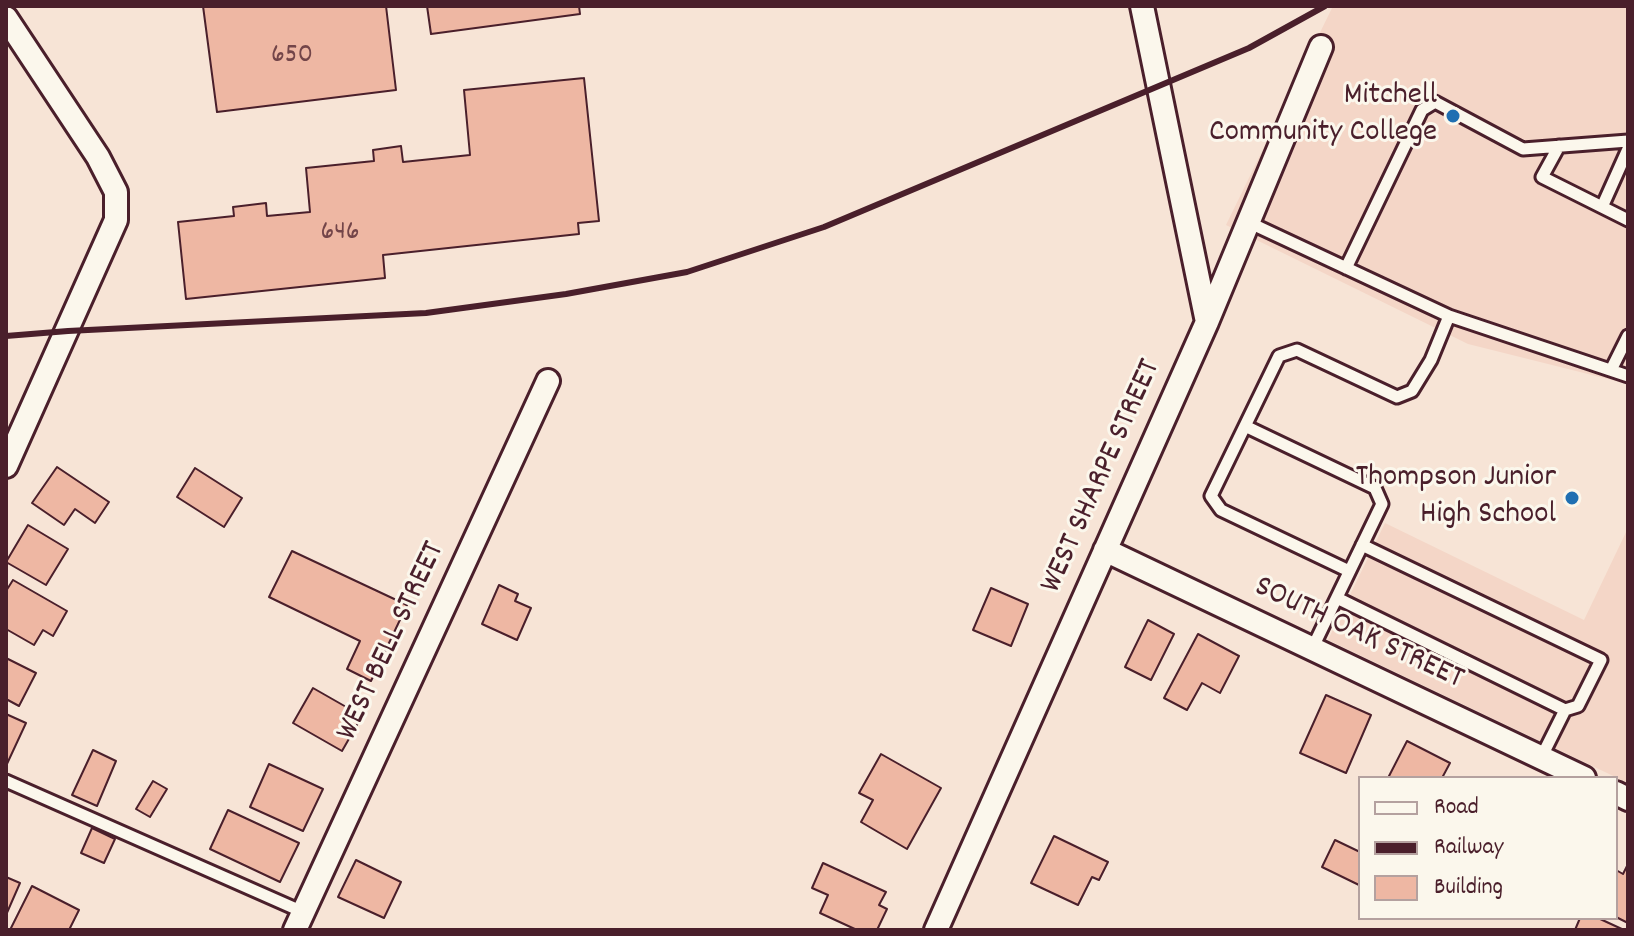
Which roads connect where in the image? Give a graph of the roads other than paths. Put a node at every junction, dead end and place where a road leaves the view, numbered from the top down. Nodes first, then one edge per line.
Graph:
1 (1142, 6) edge
2 (6, 18) edge
3 (1321, 47) dead end
4 (1628, 141) edge
5 (1559, 146) junction
6 (1628, 149) edge
7 (1602, 207) junction
8 (1628, 220) edge
9 (1248, 222) junction
10 (1346, 268) junction
11 (1449, 316) junction
12 (1207, 322) junction
13 (1628, 336) edge
14 (1611, 370) junction
15 (1628, 376) edge
16 (548, 381) dead end
17 (1245, 426) junction
18 (6, 466) edge
19 (1362, 545) junction
20 (1105, 550) junction
21 (1349, 571) junction
22 (1337, 598) junction
23 (1312, 649) junction
24 (1565, 710) junction
25 (1541, 758) junction
26 (1580, 776) edge
27 (6, 781) edge
28 (299, 921) edge
29 (936, 930) edge

1 - 12 street
2 - 18 street
3 - 9 street, WEST SHARPE STREET
4 - 5 lane
5 - 7 lane
5 - 10 lane
6 - 7 lane
7 - 8 lane
9 - 10 lane
9 - 12 street, WEST SHARPE STREET
10 - 11 lane
11 - 14 lane
11 - 17 lane
12 - 20 street, WEST SHARPE STREET
13 - 14 lane
14 - 15 lane
16 - 28 street, WEST BELL STREET
17 - 19 lane
17 - 21 lane
19 - 21 lane
19 - 24 lane
20 - 23 street, SOUTH OAK STREET
20 - 29 street, WEST SHARPE STREET
21 - 22 lane
22 - 23 lane
22 - 24 lane
23 - 25 street, SOUTH OAK STREET
24 - 25 lane
25 - 26 street, SOUTH OAK STREET
27 - 28 lane

